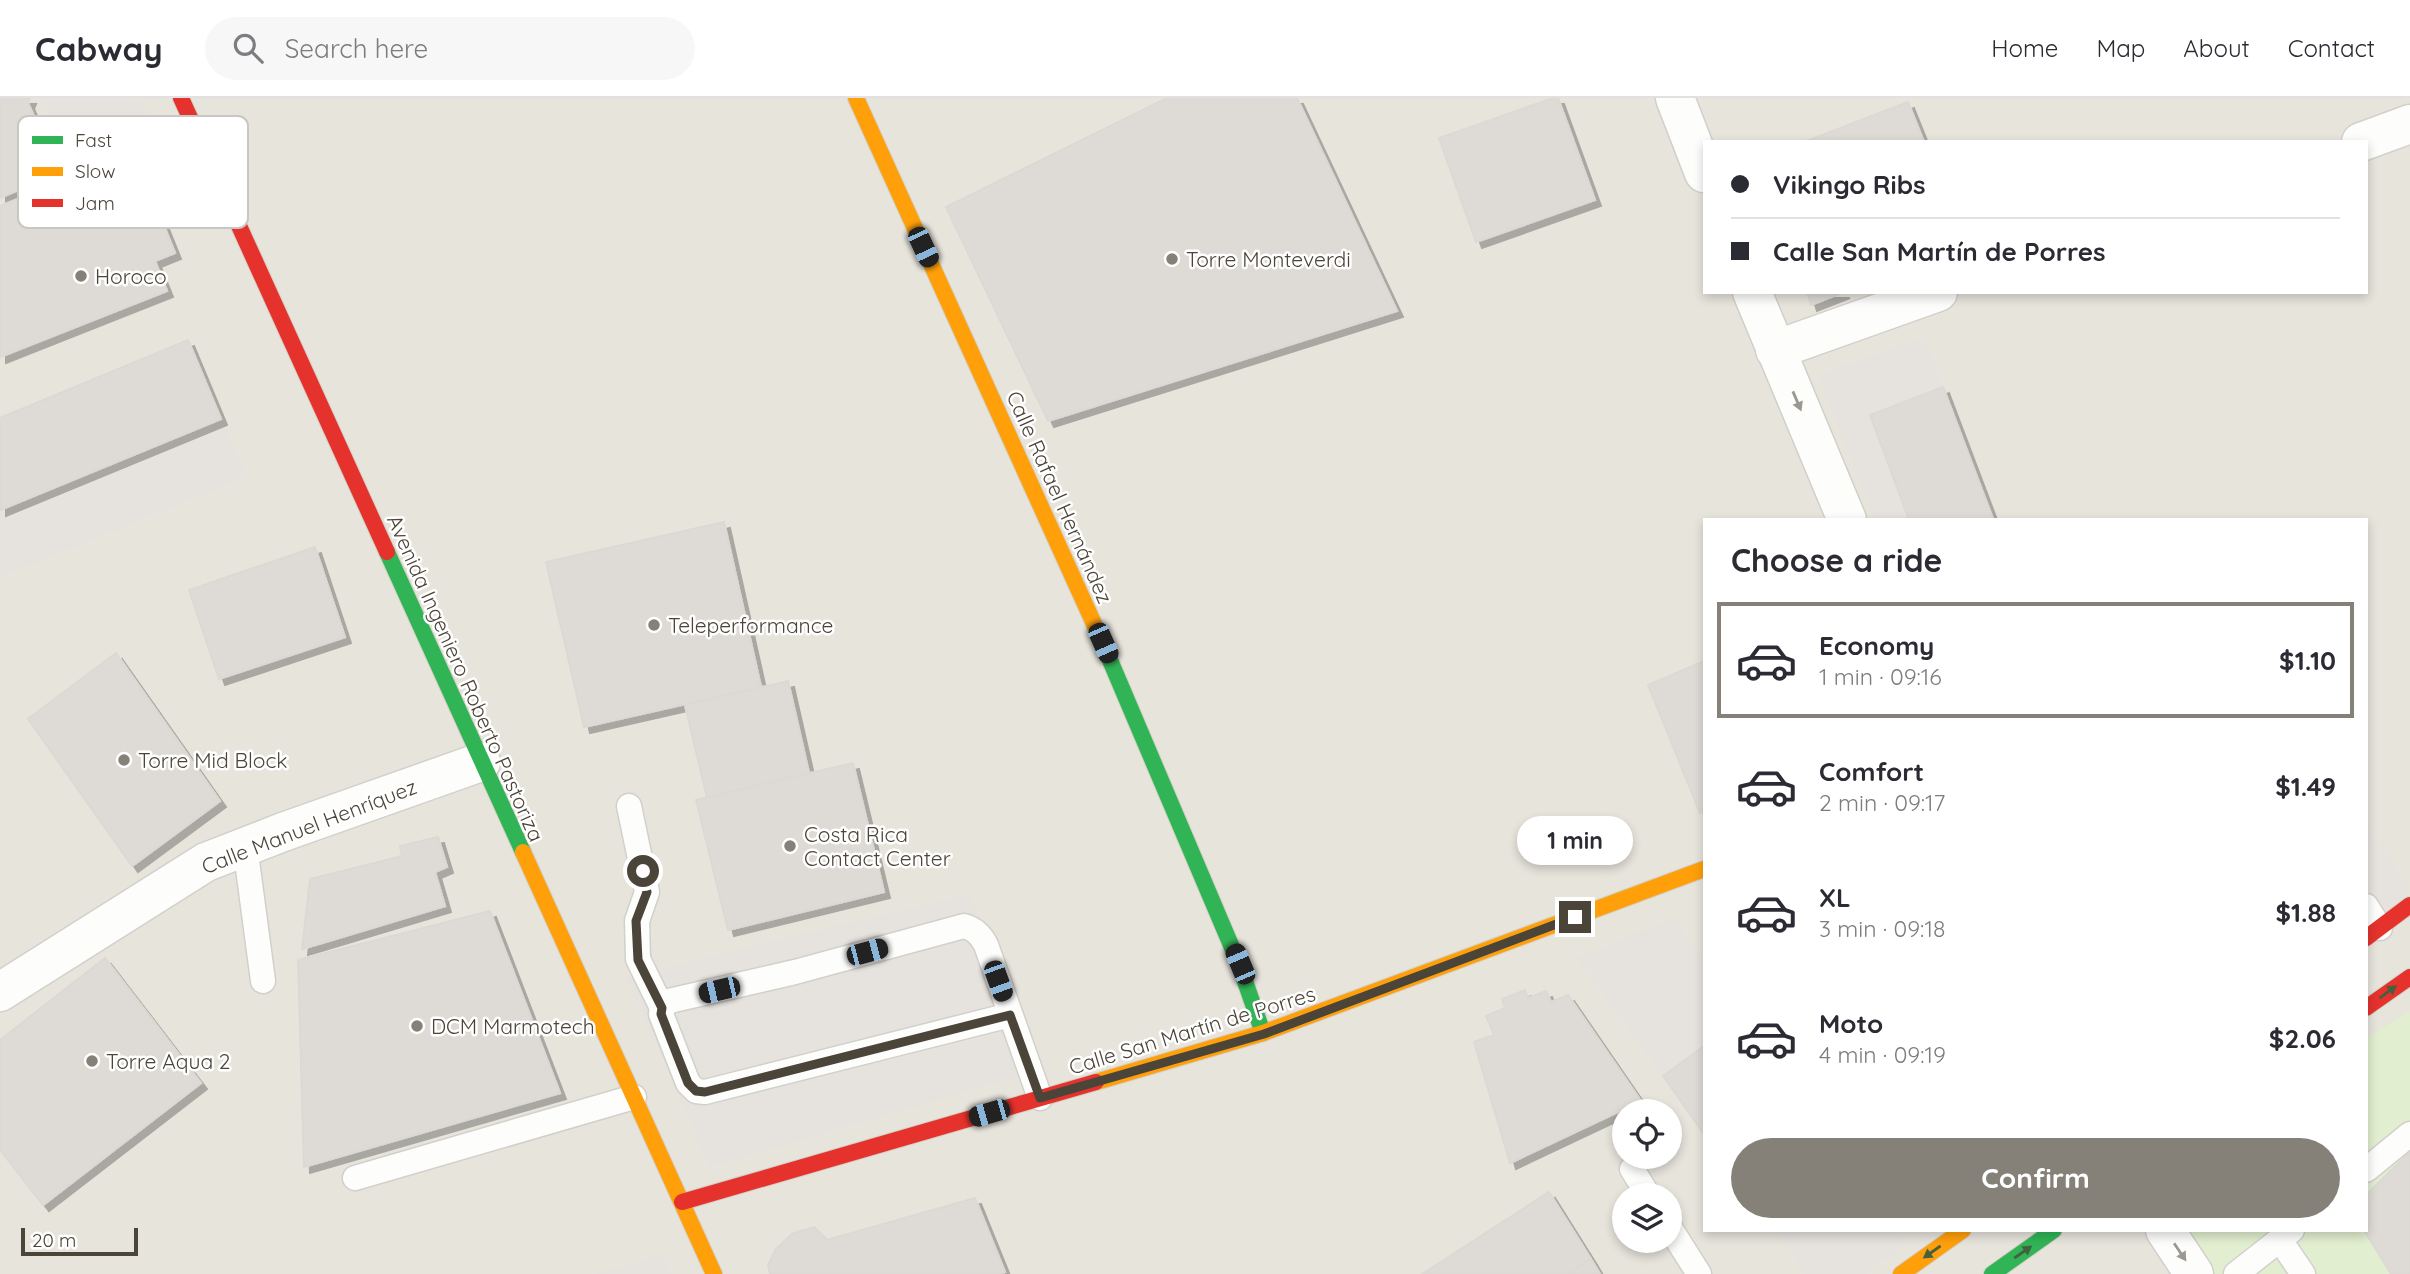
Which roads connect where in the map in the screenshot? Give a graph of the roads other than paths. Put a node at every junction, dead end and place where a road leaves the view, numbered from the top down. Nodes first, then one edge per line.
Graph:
1 (181, 98) edge
2 (856, 98) edge
3 (1675, 98) edge
4 (189, 116) edge
5 (2410, 124) edge
6 (2366, 140) edge
7 (1703, 170) edge
8 (240, 228) edge
9 (1753, 294) edge
10 (1932, 294) edge
11 (1775, 350) junction
12 (1846, 518) edge
13 (481, 762) junction
14 (629, 806) dead end
15 (245, 846) junction
16 (1703, 869) edge
17 (2410, 905) edge
18 (2368, 914) edge
19 (2373, 933) edge
20 (2410, 977) edge
21 (263, 981) dead end
22 (3, 985) edge
23 (2368, 1007) edge
24 (662, 1008) junction
25 (1010, 1015) junction
26 (1264, 1034) junction
27 (634, 1097) junction
28 (1040, 1098) junction
29 (2410, 1135) edge
30 (2368, 1168) edge
31 (1632, 1170) dead end
32 (355, 1178) dead end
33 (1640, 1183) edge
34 (682, 1202) junction
35 (1960, 1232) edge
36 (2051, 1232) edge
37 (2166, 1232) edge
38 (2286, 1235) edge
39 (1682, 1247) edge
40 (714, 1274) edge
41 (1699, 1274) edge
42 (1901, 1274) edge
43 (1992, 1274) edge
44 (2194, 1274) edge
45 (2236, 1274) edge
46 (2303, 1274) edge

1 - 4 street, Avenida Ingeniero Roberto Pastoriza
2 - 26 street, Calle Rafael Hernández
3 - 7 street
5 - 6 street
8 - 13 street, Avenida Ingeniero Roberto Pastoriza
9 - 11 street
10 - 11 street
11 -> 12 street
13 - 15 street, Calle Manuel Henríquez
13 - 27 street, Avenida Ingeniero Roberto Pastoriza
14 - 24 lane
15 - 21 lane
15 - 22 street, Calle Manuel Henríquez
16 - 26 street, Calle San Martín de Porres
17 - 19 street
18 - 19 lane
23 -> 20 street
24 - 25 lane
24 - 25 lane
25 - 28 lane
26 - 28 street, Calle San Martín de Porres
27 - 32 lane
27 - 34 street, Avenida Ingeniero Roberto Pastoriza
28 - 34 street, Calle San Martín de Porres
29 - 30 lane
31 - 33 lane
34 - 40 street, Avenida Ingeniero Roberto Pastoriza
35 -> 42 street
43 -> 36 street
37 -> 44 street
38 - 45 lane
38 - 46 lane
39 - 41 lane

